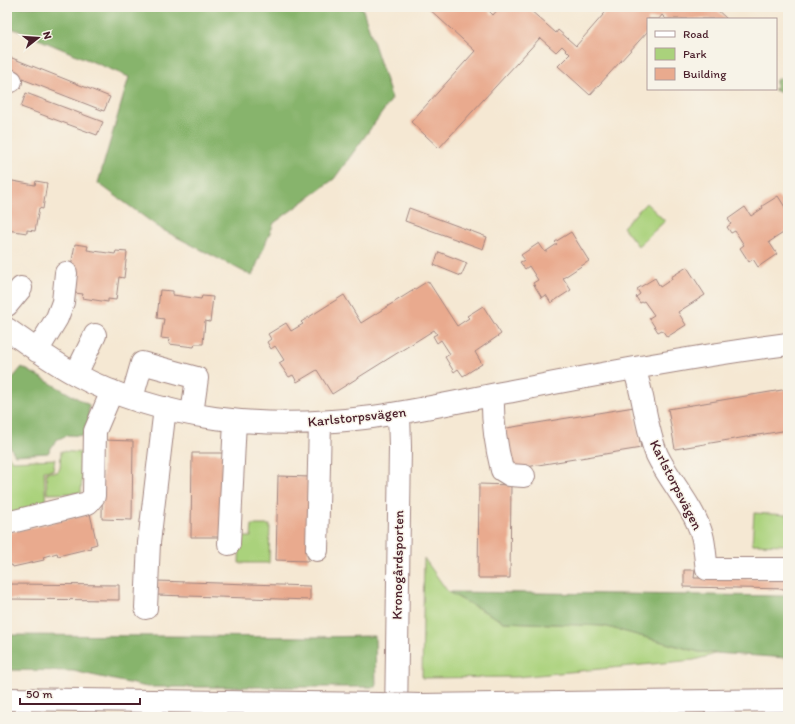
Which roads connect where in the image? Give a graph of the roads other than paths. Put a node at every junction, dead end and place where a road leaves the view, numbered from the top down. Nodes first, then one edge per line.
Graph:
1 (66, 273) dead end
2 (21, 288) dead end
3 (7, 305) edge
4 (7, 329) edge
5 (95, 335) dead end
6 (788, 344) edge
7 (36, 351) junction
8 (634, 369) junction
9 (76, 374) junction
10 (122, 395) junction
11 (493, 395) junction
12 (165, 408) junction
13 (399, 413) junction
14 (192, 414) junction
15 (235, 420) junction
16 (320, 422) junction
17 (524, 476) dead end
18 (7, 523) edge
19 (229, 544) dead end
20 (317, 550) dead end
21 (788, 569) edge
22 (146, 608) dead end
23 (7, 699) edge
24 (788, 700) edge
25 (396, 717) edge

1 - 7 main road
2 - 3 main road
4 - 7 main road, Karlstorpsvägen
5 - 9 main road
6 - 8 main road, Karlstorpsvägen
7 - 9 main road, Karlstorpsvägen
8 - 11 main road, Karlstorpsvägen
8 - 21 main road, Karlstorpsvägen
9 - 10 main road, Karlstorpsvägen
10 - 12 main road, Karlstorpsvägen
10 - 14 main road
10 - 18 main road
11 - 13 main road, Karlstorpsvägen
11 - 17 main road
12 - 14 main road, Karlstorpsvägen
12 - 22 main road
13 - 16 main road, Karlstorpsvägen
13 - 25 main road, Kronogårdsporten
14 - 15 main road, Karlstorpsvägen
15 - 16 main road, Karlstorpsvägen
15 - 19 main road
16 - 20 main road
23 - 24 main road, bridge

